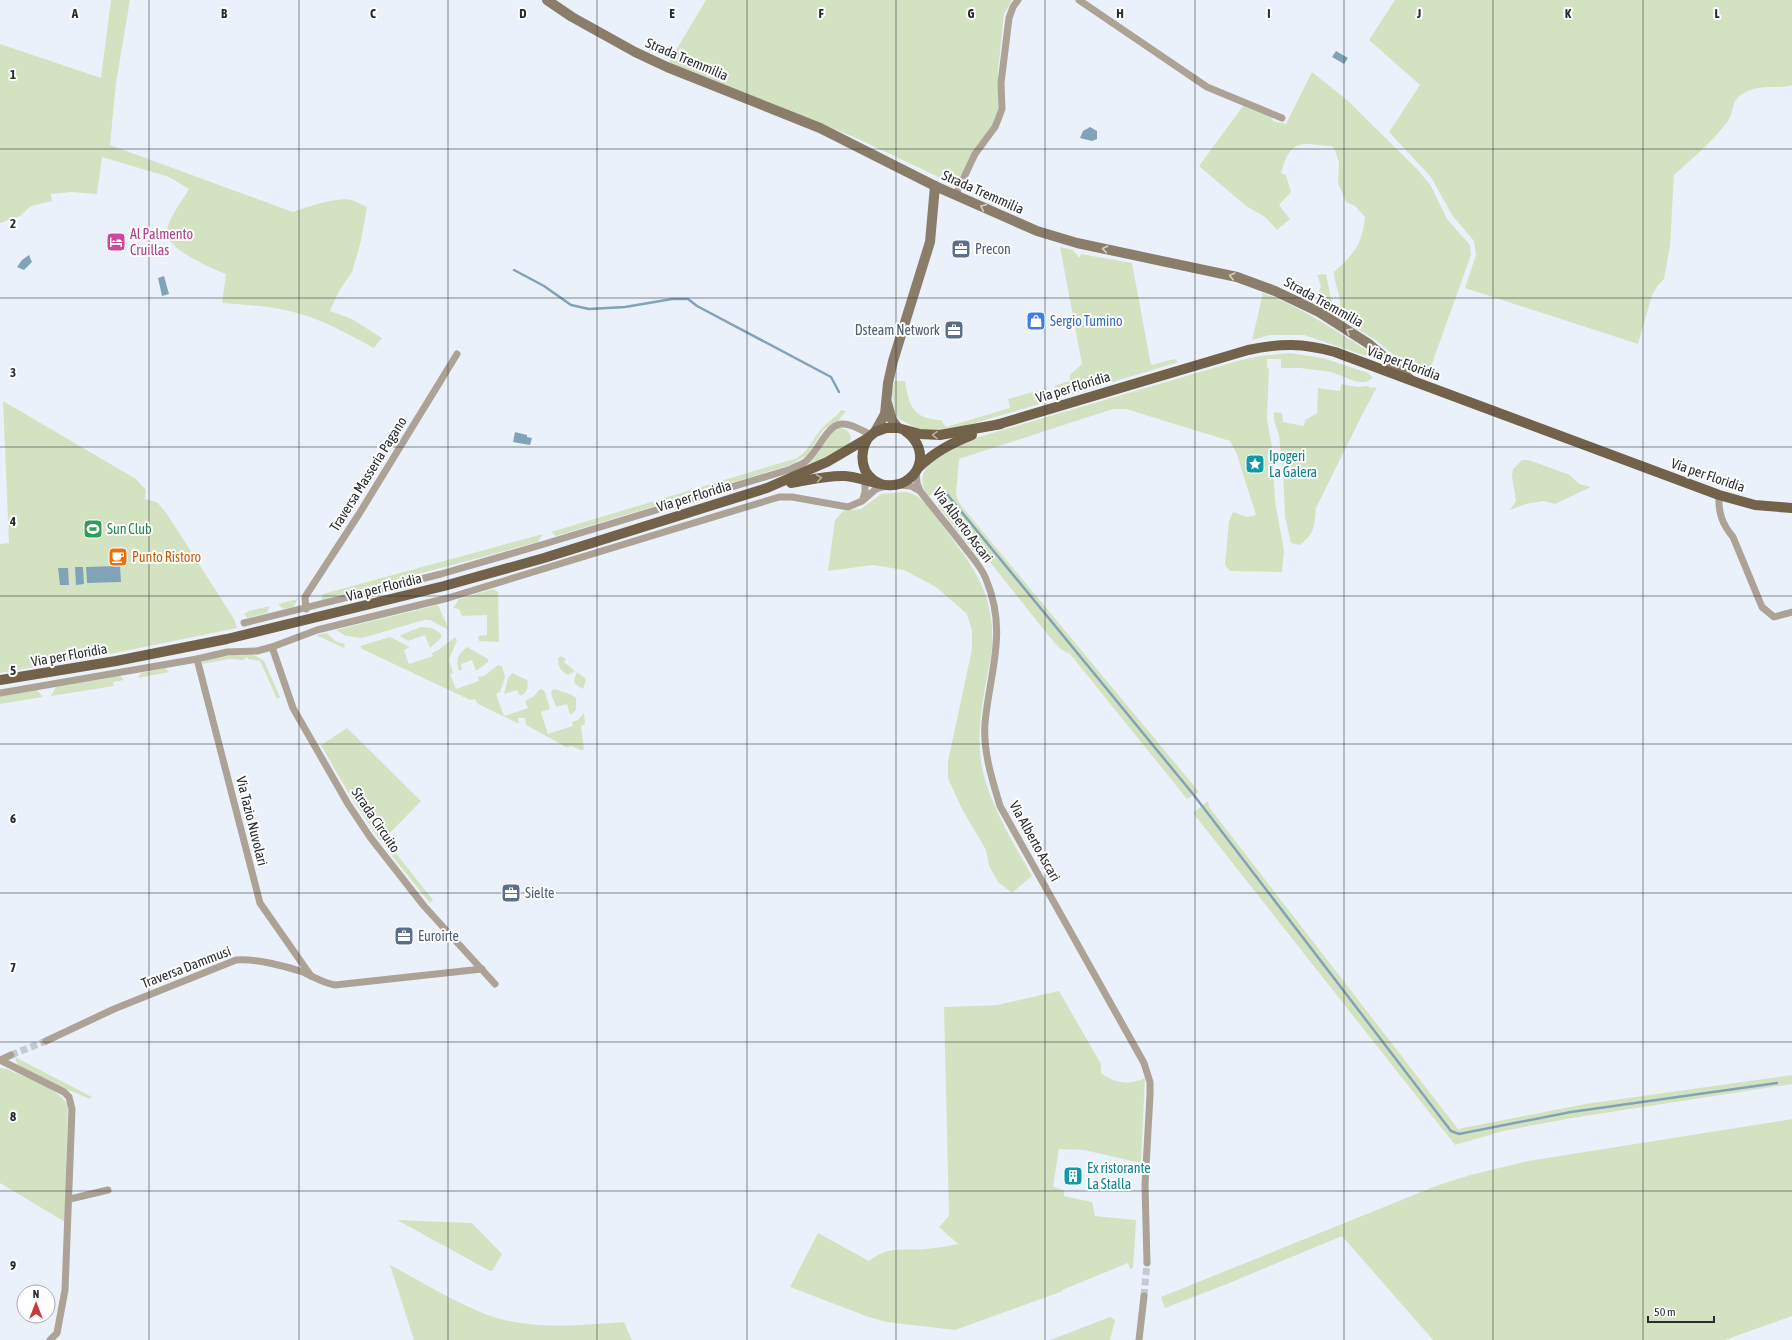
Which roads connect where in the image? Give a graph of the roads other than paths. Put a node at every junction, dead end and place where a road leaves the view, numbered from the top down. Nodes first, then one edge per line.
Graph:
1 (547, 0) edge
2 (1018, 0) edge
3 (1079, 0) edge
4 (1282, 118) dead end
5 (935, 186) junction
6 (956, 194) junction
7 (457, 354) dead end
8 (1412, 382) junction
9 (886, 402) junction
10 (1001, 424) junction
11 (901, 430) junction
12 (872, 435) junction
13 (865, 470) junction
14 (917, 470) junction
15 (866, 482) junction
16 (899, 484) junction
17 (885, 485) junction
18 (767, 488) junction
19 (920, 491) junction
20 (1719, 496) junction
21 (862, 502) junction
22 (1792, 508) edge
23 (306, 608) junction
24 (1792, 612) edge
25 (244, 623) dead end
26 (272, 647) junction
27 (197, 658) junction
28 (0, 680) edge
29 (0, 693) edge
30 (482, 969) junction
31 (312, 976) junction
32 (495, 984) dead end
33 (46, 1041) tunnel mouth
34 (11, 1055) tunnel mouth
35 (0, 1060) edge
36 (108, 1190) dead end
37 (70, 1199) junction
38 (1144, 1264) tunnel mouth
39 (50, 1340) edge
40 (1135, 1340) edge
41 (1139, 1340) edge

1 - 5 main road, Strada Tremmilia
2 - 6 street
3 - 4 street
5 - 6 main road, Strada Tremmilia
5 - 9 main road
8 -> 6 main road, Strada Tremmilia
7 - 23 street, Traversa Masseria Pagano
8 - 10 main road, Via per Floridia
8 - 20 main road, Via per Floridia
9 - 11 main road
9 - 12 main road
10 -> 11 main road
10 - 14 main road
11 - 12 main road
11 - 14 main road
12 - 13 main road
12 - 18 main road
12 - 23 street
13 - 15 street
13 - 17 main road
14 - 16 main road
14 - 19 street
15 - 17 main road
18 -> 15 main road
15 - 21 street
16 - 17 main road
16 - 19 street
17 - 21 street
18 - 28 main road, Via per Floridia
19 - 38 street, Via Alberto Ascari
20 - 22 main road, Via per Floridia
20 - 24 street
21 - 26 street
23 - 25 street
26 - 27 street
26 - 30 street, Strada Circuito
27 - 29 street
27 - 31 street, Via Tazio Nuvolari
30 - 31 street, Traversa Dammusi
30 - 32 street, Strada Circuito
31 - 33 street, Traversa Dammusi
34 - 35 street
35 - 37 street
36 - 37 street
37 - 39 street
40 - 41 street

